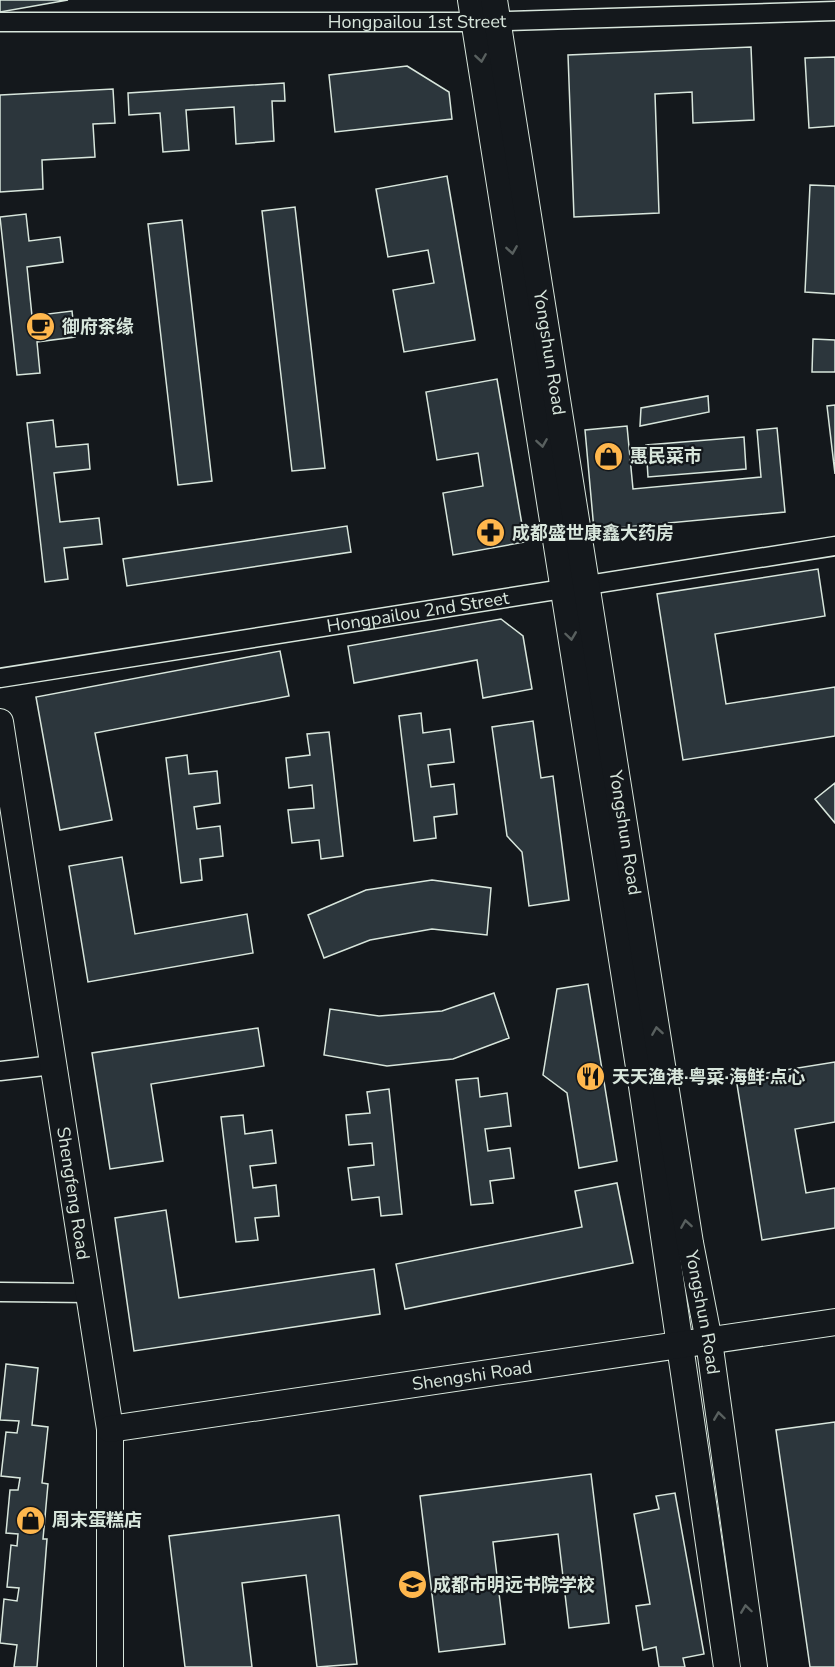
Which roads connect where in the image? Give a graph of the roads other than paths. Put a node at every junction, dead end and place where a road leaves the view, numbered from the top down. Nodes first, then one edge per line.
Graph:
1 (484, 10) edge
2 (835, 11) edge
3 (0, 22) edge
4 (835, 546) edge
5 (576, 586) junction
6 (0, 678) edge
7 (0, 722) edge
8 (53, 1065) junction
9 (0, 1071) edge
10 (0, 1292) edge
11 (89, 1293) junction
12 (835, 1322) edge
13 (709, 1341) junction
14 (680, 1345) junction
15 (110, 1429) junction
16 (110, 1667) edge
17 (727, 1667) edge
18 (754, 1667) edge

1 - 2 street, Hongpailou 1st Street
1 - 3 street, Hongpailou 1st Street
1 - 5 main road, Yongshun Road
4 - 5 street, Hongpailou 2nd Street
5 - 6 street, Hongpailou 2nd Street
13 -> 5 main road, Yongshun Road
5 -> 14 main road
7 - 8 main road, Shengfeng Road
8 - 9 street
8 - 11 main road, Shengfeng Road
10 - 11 street
11 - 15 main road, Shengfeng Road
12 - 13 main road, Shengshi Road
13 - 14 main road, Shengshi Road
18 -> 13 main road, Yongshun Road
14 - 15 main road, Shengshi Road
14 - 17 main road
15 - 16 main road, Shengfeng Road

